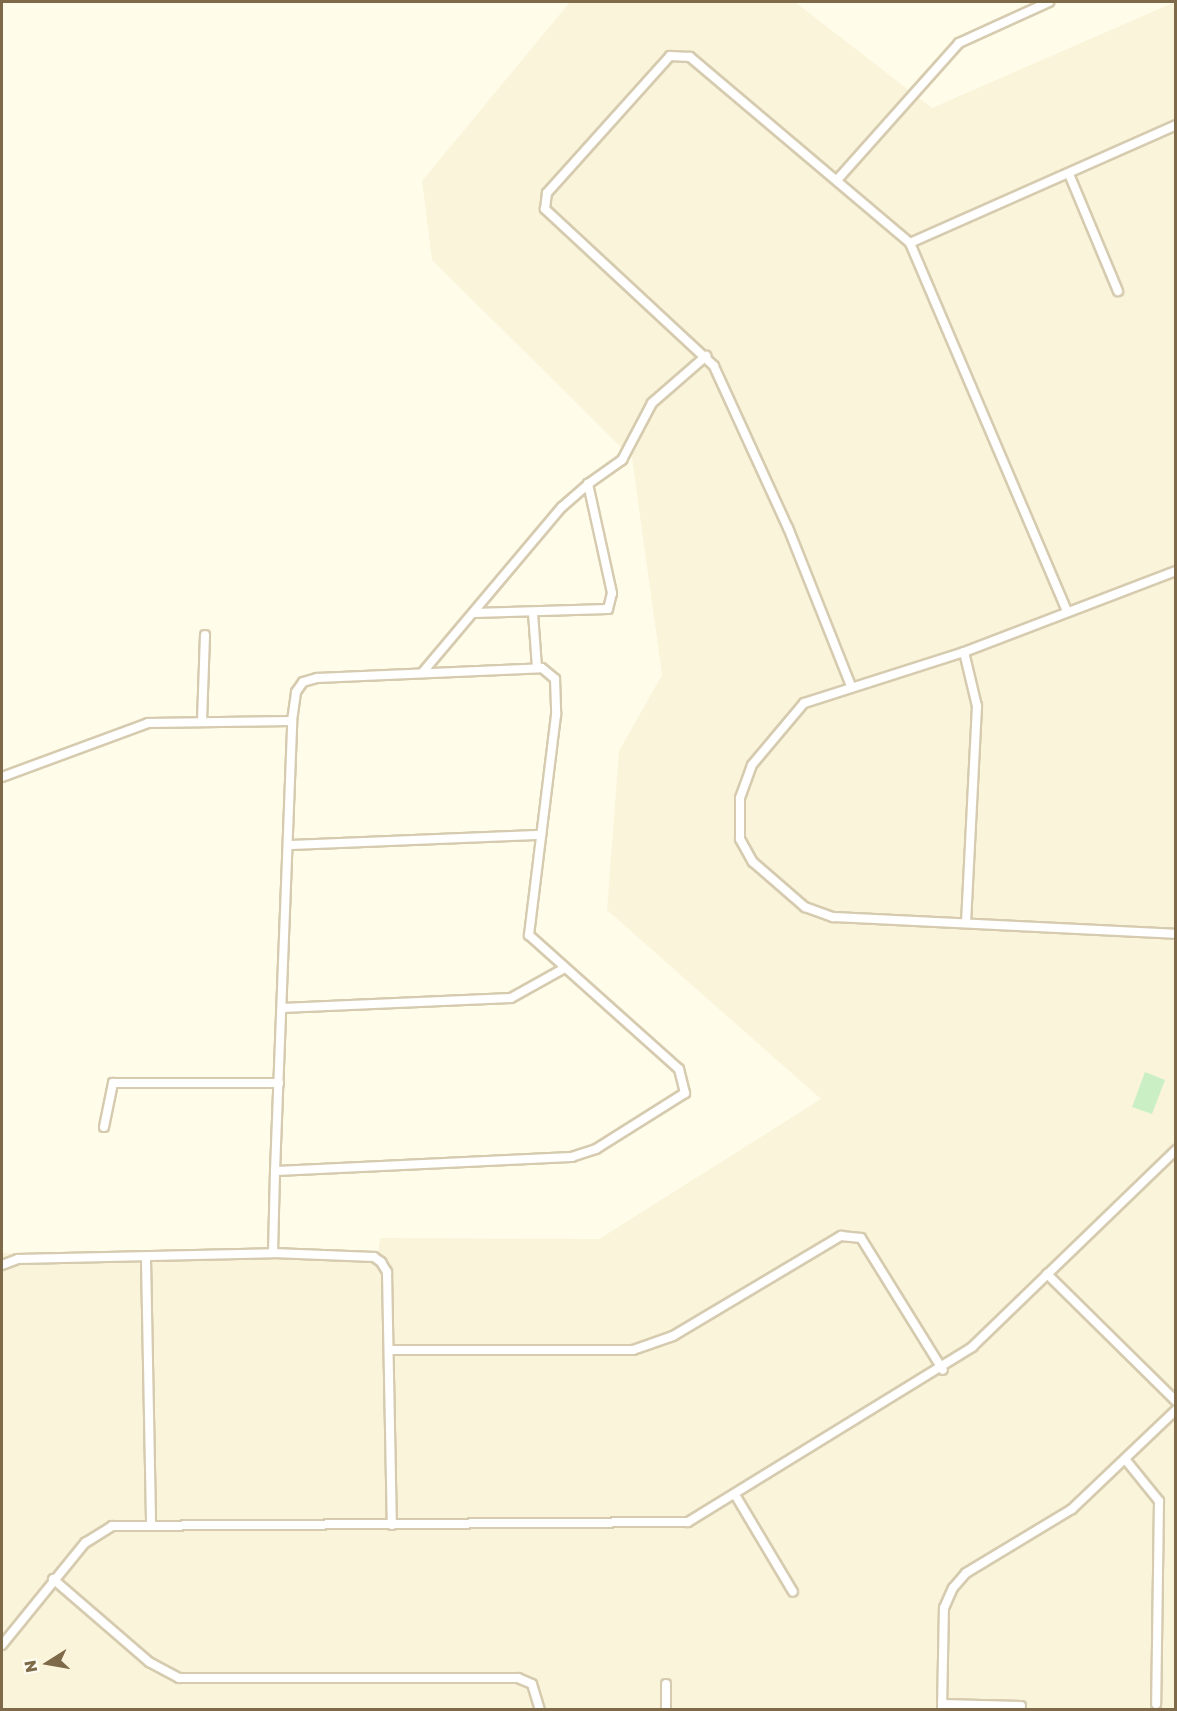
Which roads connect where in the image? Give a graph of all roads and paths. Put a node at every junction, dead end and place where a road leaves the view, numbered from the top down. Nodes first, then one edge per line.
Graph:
1 (1049, 2) edge
2 (1176, 125) edge
3 (1069, 174) junction
4 (837, 180) junction
5 (910, 243) junction
6 (1118, 291) dead end
7 (706, 356) junction
8 (588, 484) junction
9 (1176, 571) edge
10 (1067, 611) junction
11 (474, 613) junction
12 (533, 613) junction
13 (205, 635) dead end
14 (964, 652) junction
15 (537, 668) junction
16 (422, 673) junction
17 (851, 686) junction
18 (202, 721) junction
19 (292, 721) junction
20 (2, 777) edge
21 (538, 835) junction
22 (289, 845) junction
23 (966, 923) junction
24 (1176, 934) edge
25 (563, 969) junction
26 (282, 1008) junction
27 (279, 1083) junction
28 (104, 1127) dead end
29 (1176, 1150) edge
30 (275, 1171) junction
31 (273, 1253) junction
32 (146, 1259) junction
33 (2, 1265) edge
34 (1047, 1274) junction
35 (389, 1350) junction
36 (943, 1370) junction
37 (1176, 1401) edge
38 (1176, 1410) edge
39 (1125, 1459) junction
40 (737, 1497) junction
41 (151, 1525) junction
42 (392, 1525) junction
43 (53, 1579) junction
44 (793, 1592) dead end
45 (2, 1645) edge
46 (666, 1684) dead end
47 (1156, 1704) dead end
48 (1021, 1706) dead end
49 (942, 1707) edge
50 (540, 1710) edge
51 (666, 1710) edge

1 - 4 street
2 - 3 street
3 - 5 street
3 - 6 street
4 - 5 street
4 - 7 street
5 - 10 street
7 - 8 street
7 - 17 street
8 - 11 street
8 - 12 street
9 - 10 street
10 - 14 street
11 - 12 street
11 - 16 street
12 - 15 street
13 - 18 street
14 - 17 street
14 - 23 street
15 - 16 street
15 - 21 street
16 - 19 street
17 - 23 street
18 - 19 street
18 - 20 street
19 - 22 street
21 - 22 street
21 - 25 street
22 - 26 street
23 - 24 street
25 - 26 street
25 - 30 street
26 - 27 street
27 - 28 street
27 - 30 street
29 - 34 street
30 - 31 street
31 - 32 street
31 - 35 street
32 - 33 street
32 - 41 street
34 - 36 street
34 - 37 street
35 - 36 street
35 - 42 street
36 - 40 street
38 - 39 street
39 - 47 street
39 - 49 street
40 - 42 street
40 - 44 street
41 - 42 street
41 - 43 street
43 - 45 street
43 - 50 street
46 - 51 street
48 - 49 street

